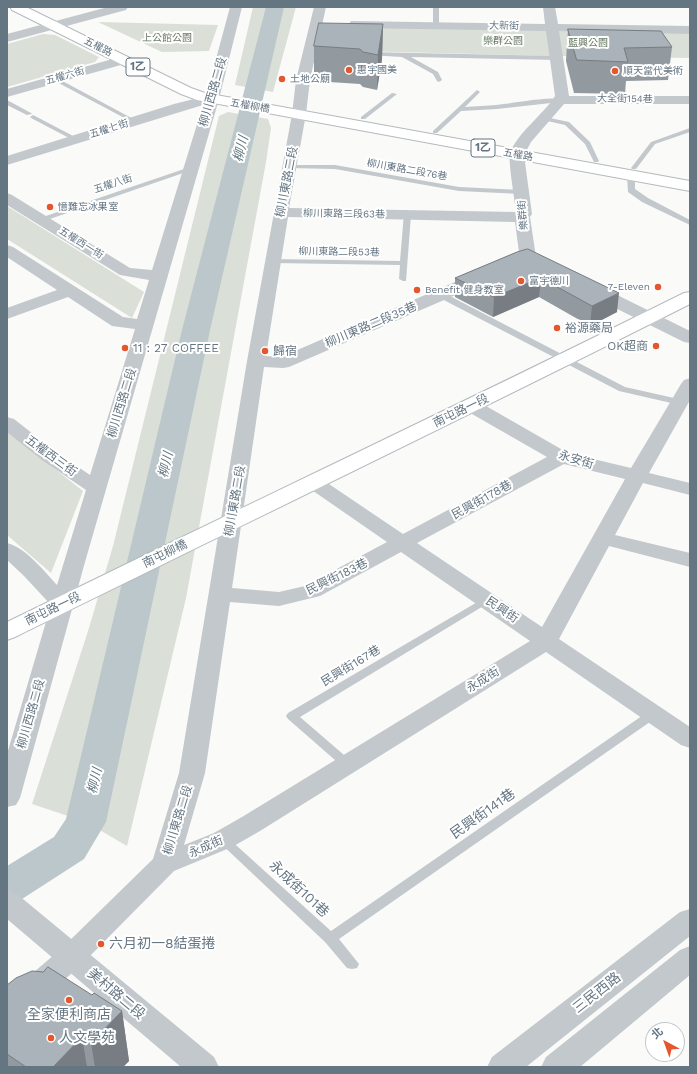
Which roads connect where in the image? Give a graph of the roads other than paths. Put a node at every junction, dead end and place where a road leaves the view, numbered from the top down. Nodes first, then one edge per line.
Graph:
1 (16, 7) edge
2 (37, 7) edge
3 (122, 7) edge
4 (236, 7) edge
5 (436, 7) edge
6 (549, 7) edge
7 (321, 18) edge
8 (68, 22) junction
9 (341, 24) edge
10 (54, 26) junction
11 (436, 26) junction
12 (552, 27) junction
13 (690, 30) edge
14 (7, 38) edge
15 (364, 54) edge
16 (403, 55) junction
17 (557, 58) junction
18 (122, 60) junction
19 (55, 79) junction
20 (439, 80) dead end
21 (477, 92) dead end
22 (7, 93) edge
23 (394, 94) dead end
24 (220, 97) junction
25 (560, 100) junction
26 (690, 100) edge
27 (7, 102) edge
28 (276, 106) joint
29 (459, 109) junction
30 (300, 110) junction
31 (363, 118) junction
32 (546, 119) junction
33 (134, 121) junction
34 (690, 130) edge
35 (435, 132) junction
36 (75, 139) junction
37 (518, 151) junction
38 (7, 161) edge
39 (596, 161) junction
40 (290, 167) junction
41 (190, 169) junction
42 (633, 172) junction
43 (690, 178) edge
44 (690, 186) edge
45 (521, 192) junction
46 (7, 198) edge
47 (281, 212) junction
48 (406, 215) junction
49 (522, 217) junction
50 (42, 219) junction
51 (690, 223) edge
52 (7, 250) edge
53 (274, 261) junction
54 (24, 262) junction
55 (404, 263) junction
56 (7, 268) edge
57 (495, 272) edge
58 (558, 273) edge
59 (159, 276) junction
60 (403, 279) dead end
61 (579, 283) edge
62 (68, 291) junction
63 (441, 295) junction
64 (690, 297) edge
65 (7, 314) edge
66 (649, 318) junction
67 (145, 324) junction
68 (690, 338) edge
69 (564, 360) junction
70 (256, 362) junction
71 (685, 393) edge
72 (472, 406) junction
73 (7, 424) edge
74 (561, 457) junction
75 (638, 476) junction
76 (313, 482) junction
77 (96, 488) junction
78 (690, 489) edge
79 (230, 522) junction
80 (603, 538) junction
81 (403, 543) junction
82 (7, 549) edge
83 (690, 560) edge
84 (100, 586) joint
85 (219, 594) junction
86 (486, 600) junction
87 (62, 604) junction
88 (7, 632) edge
89 (546, 641) junction
90 (653, 714) junction
91 (690, 739) edge
92 (347, 764) junction
93 (7, 798) edge
94 (223, 840) junction
95 (165, 864) junction
96 (7, 902) edge
97 (690, 920) edge
98 (330, 938) junction
99 (71, 957) junction
100 (690, 958) edge
101 (352, 964) dead end
102 (7, 1013) edge
103 (203, 1067) edge
104 (503, 1067) edge
105 (557, 1067) edge

1 - 10 main road, 五權路 / 1乙
2 - 8 main road, 五權路 / 1乙
3 - 8 street
4 - 24 street, 柳川西路二段
5 - 11 lane
6 - 12 street
7 - 30 street, 柳川東路二段
8 - 10 street
8 - 24 main road, 五權路 / 1乙
9 - 11 street, 大新街
10 - 14 street
10 - 18 main road, 五權路 / 1乙
11 - 12 street, 大新街
12 - 13 street, 大新街
12 - 17 street
15 - 16 lane
16 - 17 lane
16 - 20 lane
17 - 25 street
18 - 19 street, 五權六街
18 - 24 main road, 五權路 / 1乙
19 - 22 street, 五權六街
19 - 33 lane
21 - 29 lane
23 - 31 lane
24 - 28 main road, 五權柳橋 / 1乙
24 - 33 street, 五權七街
24 - 41 street, 柳川西路二段
25 - 26 street, 大全街154巷
25 - 29 lane
25 - 32 street
27 - 36 lane
28 - 30 main road, 五權路 / 1乙
29 - 35 lane
30 - 31 main road, 五權路 / 1乙
30 - 37 main road, 五權路 / 1乙
30 - 40 street, 柳川東路二段
31 - 35 main road, 五權路 / 1乙
32 - 37 street
32 - 39 lane
33 - 36 street, 五權七街
34 - 42 lane
35 - 37 main road, 五權路 / 1乙
36 - 38 street, 五權七街
37 - 39 main road, 五權路 / 1乙
37 - 42 main road, 五權路 / 1乙
37 - 45 street, 樂群街
39 - 42 main road, 五權路 / 1乙
40 - 45 lane, 柳川東路二段76巷
40 - 47 street, 柳川東路二段
41 - 50 lane, 五權八街
41 - 59 street, 柳川西路二段
42 - 43 main road, 五權路 / 1乙
42 - 44 main road, 五權路 / 1乙
42 - 51 lane
45 - 49 street, 樂群街
46 - 50 street, 五權西一街
47 - 48 street, 柳川東路二段63巷
47 - 53 street, 柳川東路二段
48 - 49 street, 柳川東路二段63巷
48 - 55 lane
49 - 58 street, 樂群街
50 - 59 street, 五權西一街
52 - 54 street
53 - 55 lane, 柳川東路二段53巷
53 - 70 street, 柳川東路二段
54 - 56 street
54 - 62 street
55 - 60 lane
57 - 63 street, 柳川東路二段35巷
59 - 67 street, 柳川西路二段
61 - 66 street
62 - 65 street
62 - 67 street
63 - 69 lane
63 - 70 street, 柳川東路二段35巷
64 - 66 main road, 南屯路一段
66 - 68 street
66 - 69 main road, 南屯路一段
67 - 77 street, 柳川西路二段
69 - 71 lane
69 - 72 main road, 南屯路一段
70 - 79 street, 柳川東路二段
71 - 75 street, 永成街
72 - 74 street, 永安街
72 - 76 main road, 南屯路一段
73 - 77 street, 五權西三街
74 - 75 street, 永安街
74 - 81 street, 民興街178巷
75 - 78 street, 永安街
75 - 80 street, 永成街
76 - 79 main road, 南屯路一段
76 - 81 street, 民興街
77 - 87 street, 柳川西路二段
79 - 84 main road, 南屯柳橋
79 - 85 street, 柳川東路二段
80 - 83 street
80 - 89 street, 永成街
81 - 85 street, 民興街183巷
81 - 86 street, 民興街
82 - 87 street
84 - 87 main road, 南屯路一段
85 - 95 street, 柳川東路二段
86 - 89 street, 民興街
86 - 92 lane, 民興街167巷
87 - 88 main road, 南屯路一段
87 - 93 street, 柳川西路二段
89 - 90 street, 民興街
89 - 92 street, 永成街
90 - 91 street, 民興街
90 - 98 lane, 民興街141巷
92 - 94 street, 永成街
94 - 95 street, 永成街
94 - 98 lane, 永成街101巷
95 - 99 street, 柳川東路二段
96 - 99 street, 美村路二段
97 - 104 street, 三民西路
98 - 101 lane, 永成街101巷
99 - 102 street, 柳川東路二段
99 - 103 street, 美村路二段
100 - 105 street

